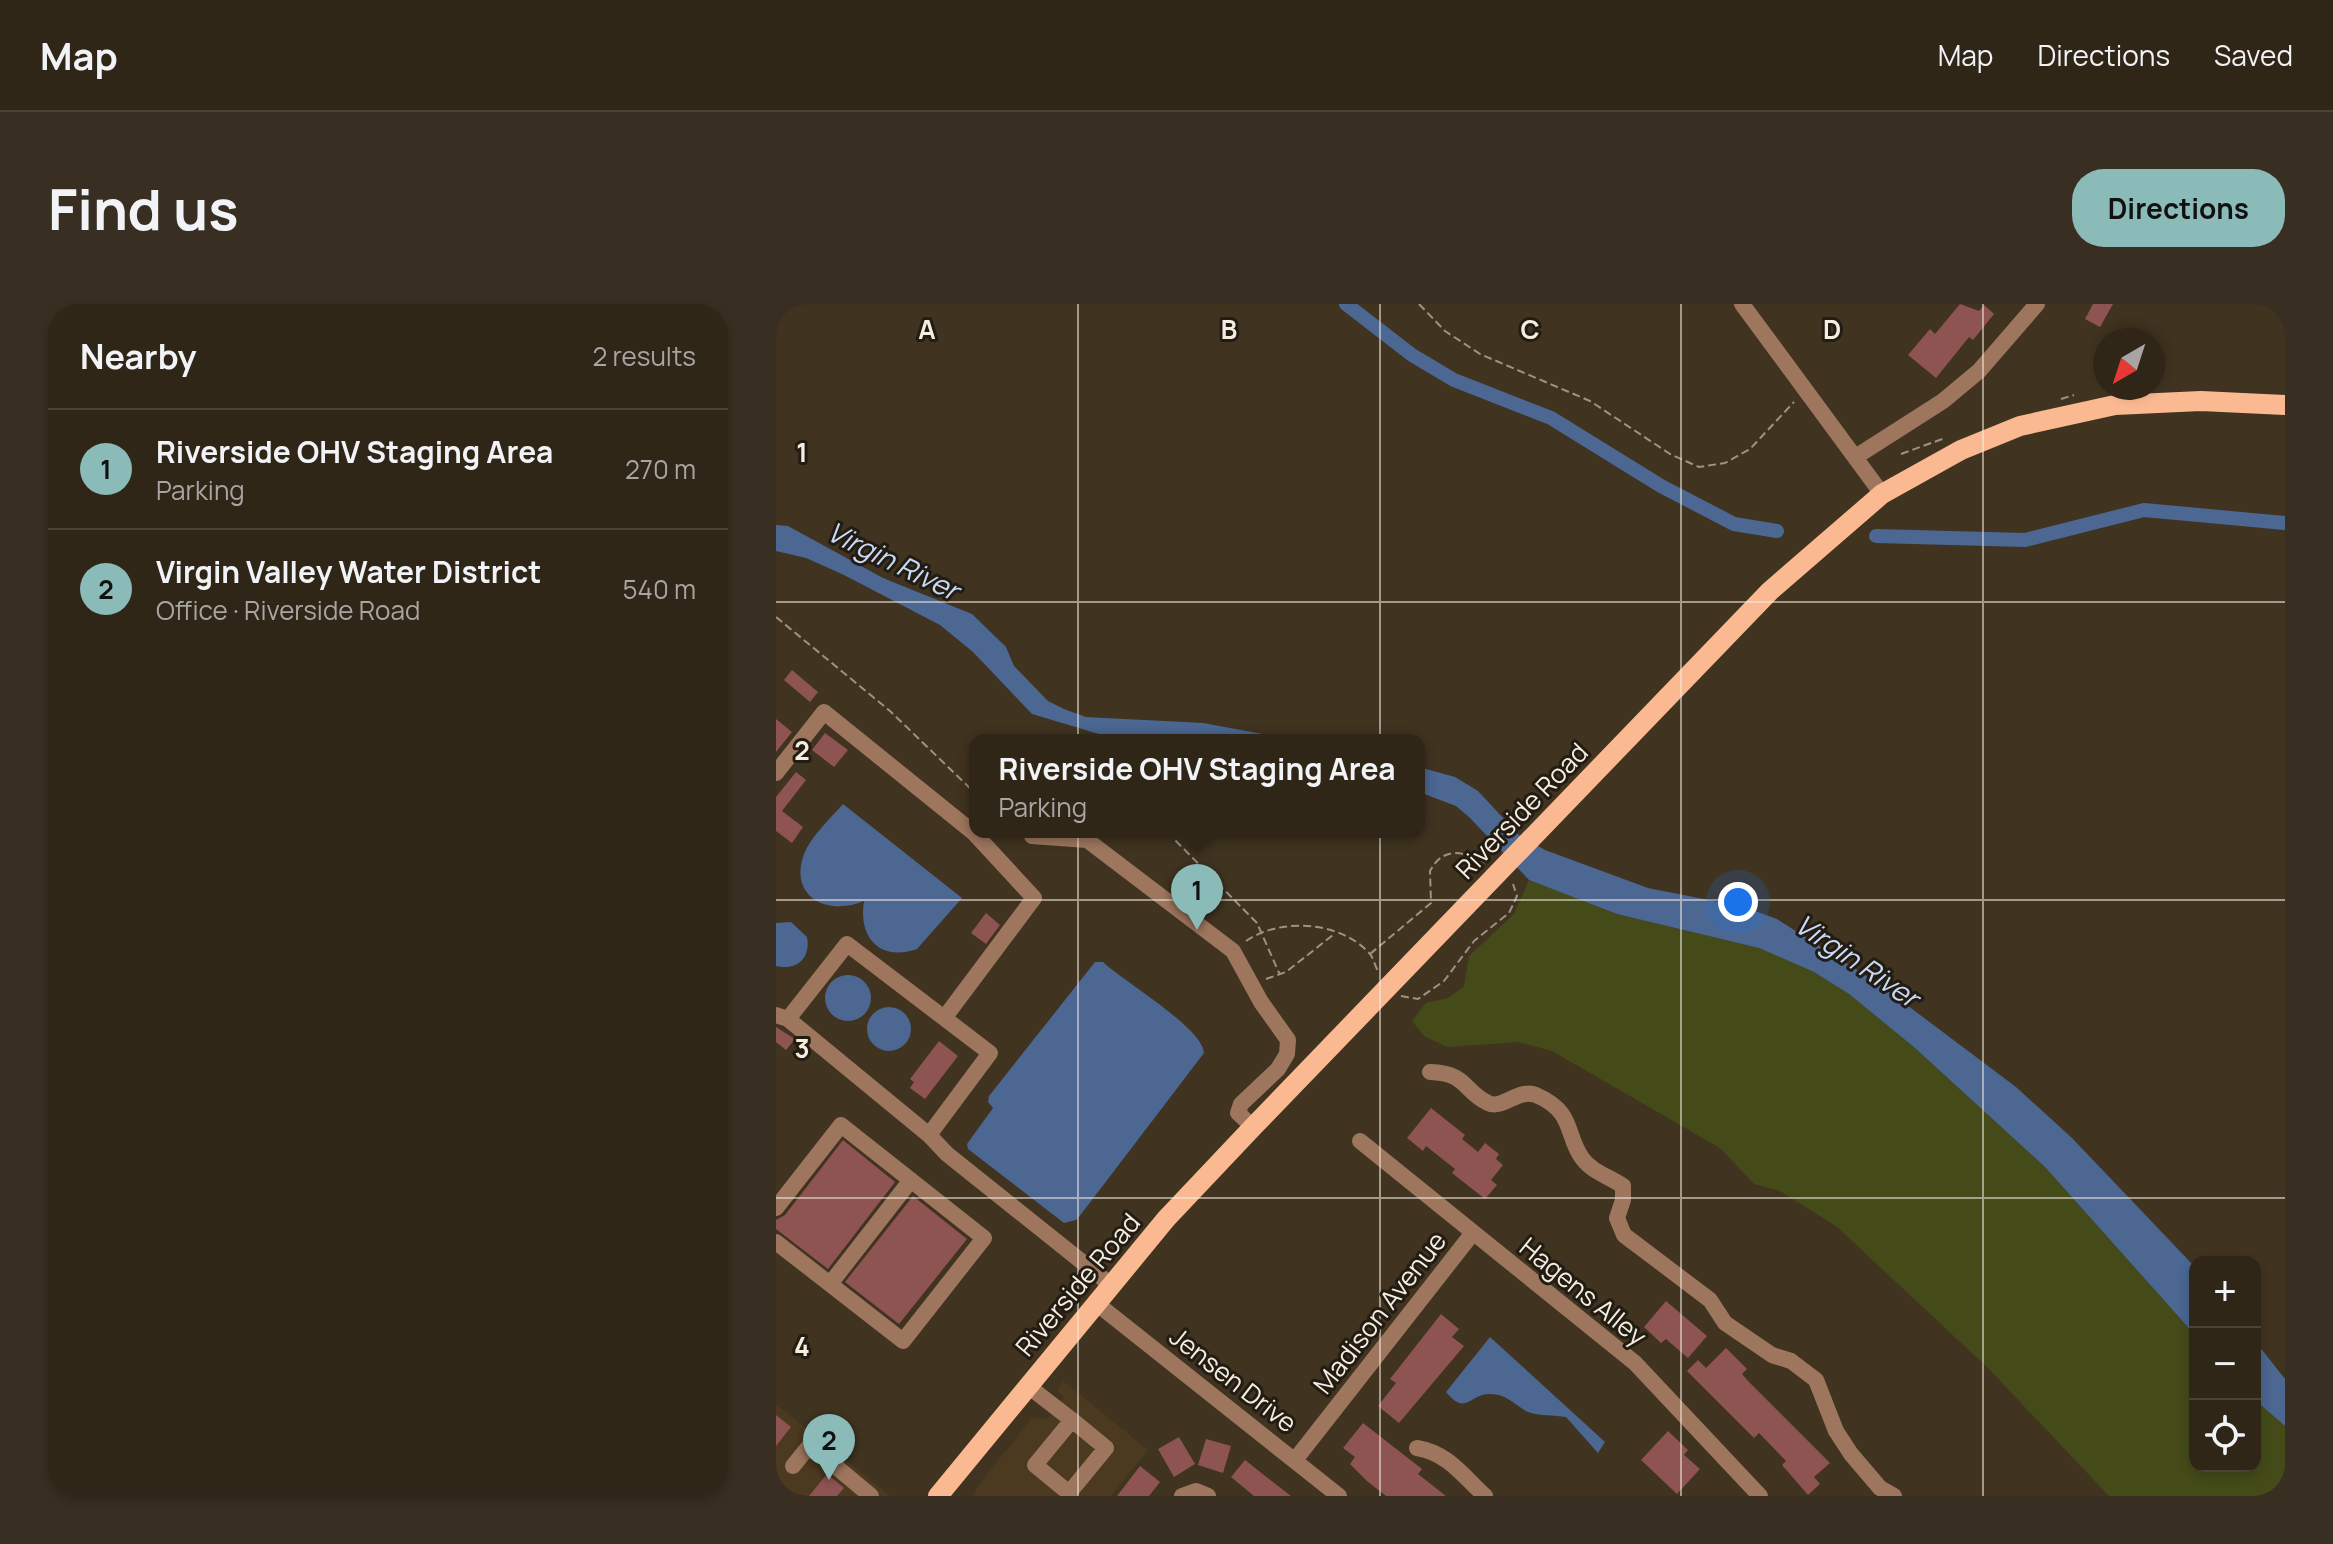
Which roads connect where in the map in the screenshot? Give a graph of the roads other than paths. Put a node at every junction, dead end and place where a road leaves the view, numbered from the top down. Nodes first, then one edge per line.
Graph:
1 (1742, 304) edge
2 (2037, 304) edge
3 (2285, 405) edge
4 (1857, 456) junction
5 (1882, 494) junction
6 (776, 773) edge
7 (969, 829) edge
8 (979, 838) edge
9 (1060, 838) edge
10 (782, 1017) edge
11 (945, 1017) junction
12 (1430, 1072) dead end
13 (1253, 1127) junction
14 (929, 1135) junction
15 (1360, 1141) dead end
16 (911, 1180) junction
17 (776, 1208) edge
18 (1472, 1234) junction
19 (776, 1242) edge
20 (830, 1284) junction
21 (1111, 1285) junction
22 (1096, 1303) junction
23 (1028, 1386) junction
24 (1072, 1420) junction
25 (1417, 1448) dead end
26 (1295, 1460) junction
27 (793, 1466) dead end
28 (871, 1496) edge
29 (938, 1496) edge
30 (1339, 1496) edge
31 (1485, 1496) edge
32 (1760, 1496) edge
33 (1894, 1496) edge

1 - 4 street
2 - 4 street
3 - 5 main road, Riverside Road
4 - 5 street
5 - 13 main road, Riverside Road
6 - 7 street
8 - 11 street
9 - 13 street
10 - 11 street
10 - 14 street
11 - 14 street
12 - 33 street
13 - 21 main road, Riverside Road
14 - 21 street
15 - 18 street, Hagens Alley
16 - 17 street
16 - 20 street
16 - 20 street
18 - 26 street, Madison Avenue
18 - 32 street, Hagens Alley
19 - 20 street
21 - 22 main road, Riverside Road
22 - 23 main road, Riverside Road
22 - 26 street, Jensen Drive
23 - 24 street
23 - 29 main road, Riverside Road
24 - 24 street
25 - 31 street
26 - 30 street, Jensen Drive
27 - 28 street

